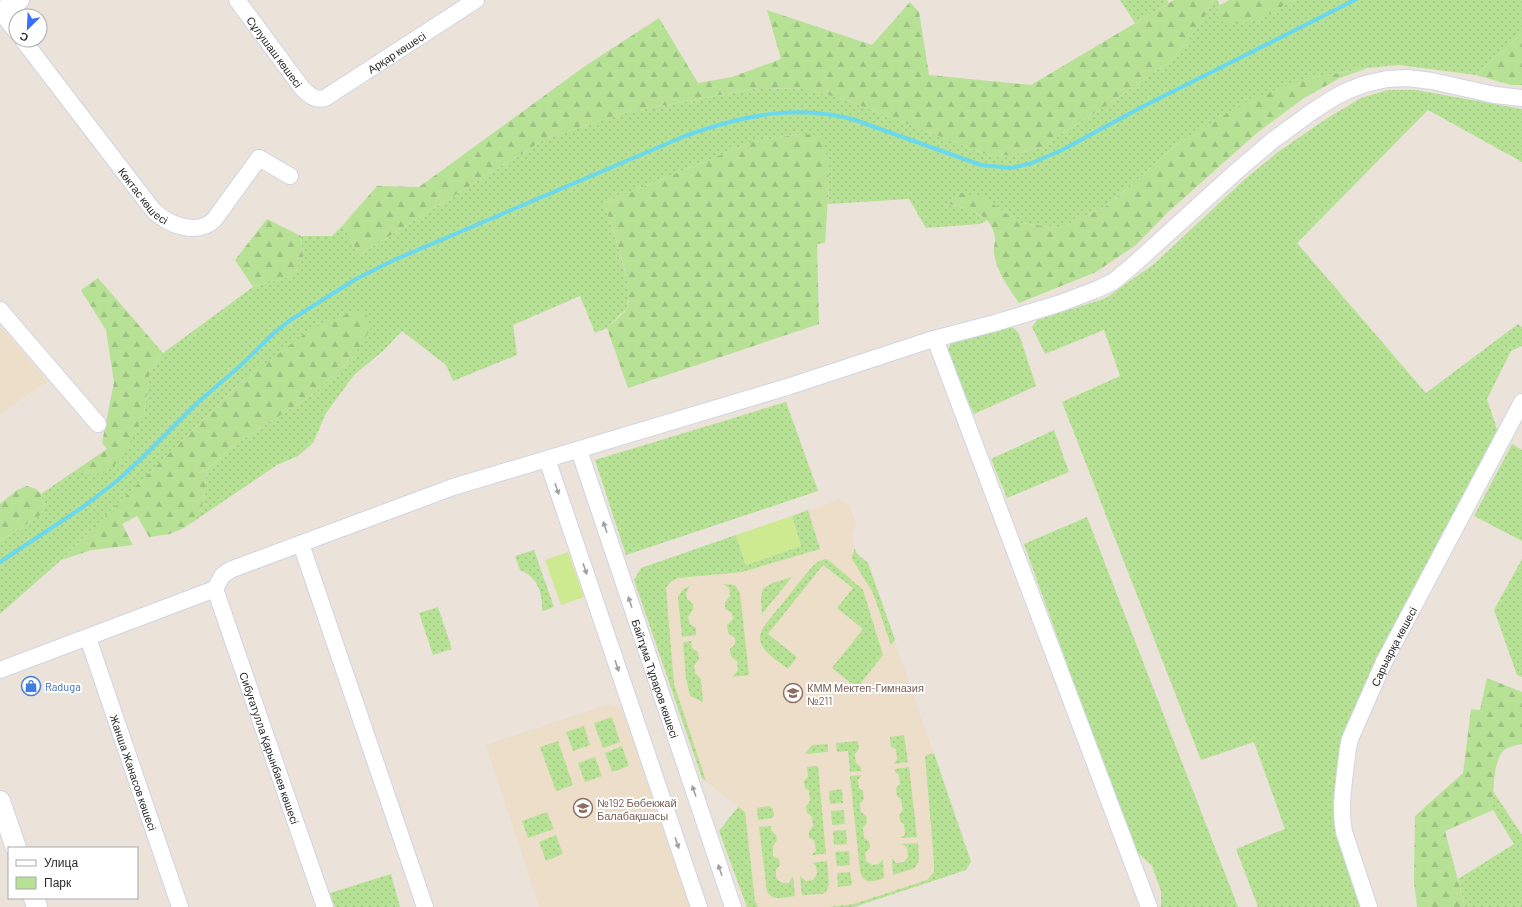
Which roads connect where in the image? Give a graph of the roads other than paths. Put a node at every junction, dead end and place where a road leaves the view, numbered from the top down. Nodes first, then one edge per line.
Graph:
1 (19, 0) edge
2 (238, 0) edge
3 (476, 0) edge
4 (1, 12) edge
5 (8, 21) edge
6 (29, 48) edge
7 (1522, 98) edge
8 (316, 99) joint
9 (290, 176) dead end
10 (0, 310) edge
11 (935, 339) junction
12 (1522, 402) edge
13 (98, 424) dead end
14 (579, 450) junction
15 (547, 459) junction
16 (301, 544) junction
17 (215, 589) junction
18 (88, 638) junction
19 (0, 670) edge
20 (0, 801) edge
21 (16, 847) edge
22 (180, 907) edge
23 (325, 907) edge
24 (426, 907) edge
25 (699, 907) edge
26 (733, 907) edge
27 (1149, 907) edge
28 (1369, 907) edge

1 - 4 street
2 - 8 street, Сұлушаш көшесі
3 - 8 street, Арқар көшесі
4 - 5 street
6 - 9 street, Көктас көшесі
7 - 11 street
10 - 13 street
11 - 14 street
11 - 27 street
12 - 28 street, Сарыарқа көшесі
14 - 15 street
26 -> 14 street, Байтұма Тұраров көшесі
15 - 16 street
15 -> 25 street
16 - 17 street
16 - 24 street
17 - 18 street
17 - 23 street, Сибуғатулла Қарынбаев көшесі
18 - 19 street
18 - 22 street, Жанша Жанасов көшесі
20 - 21 street

